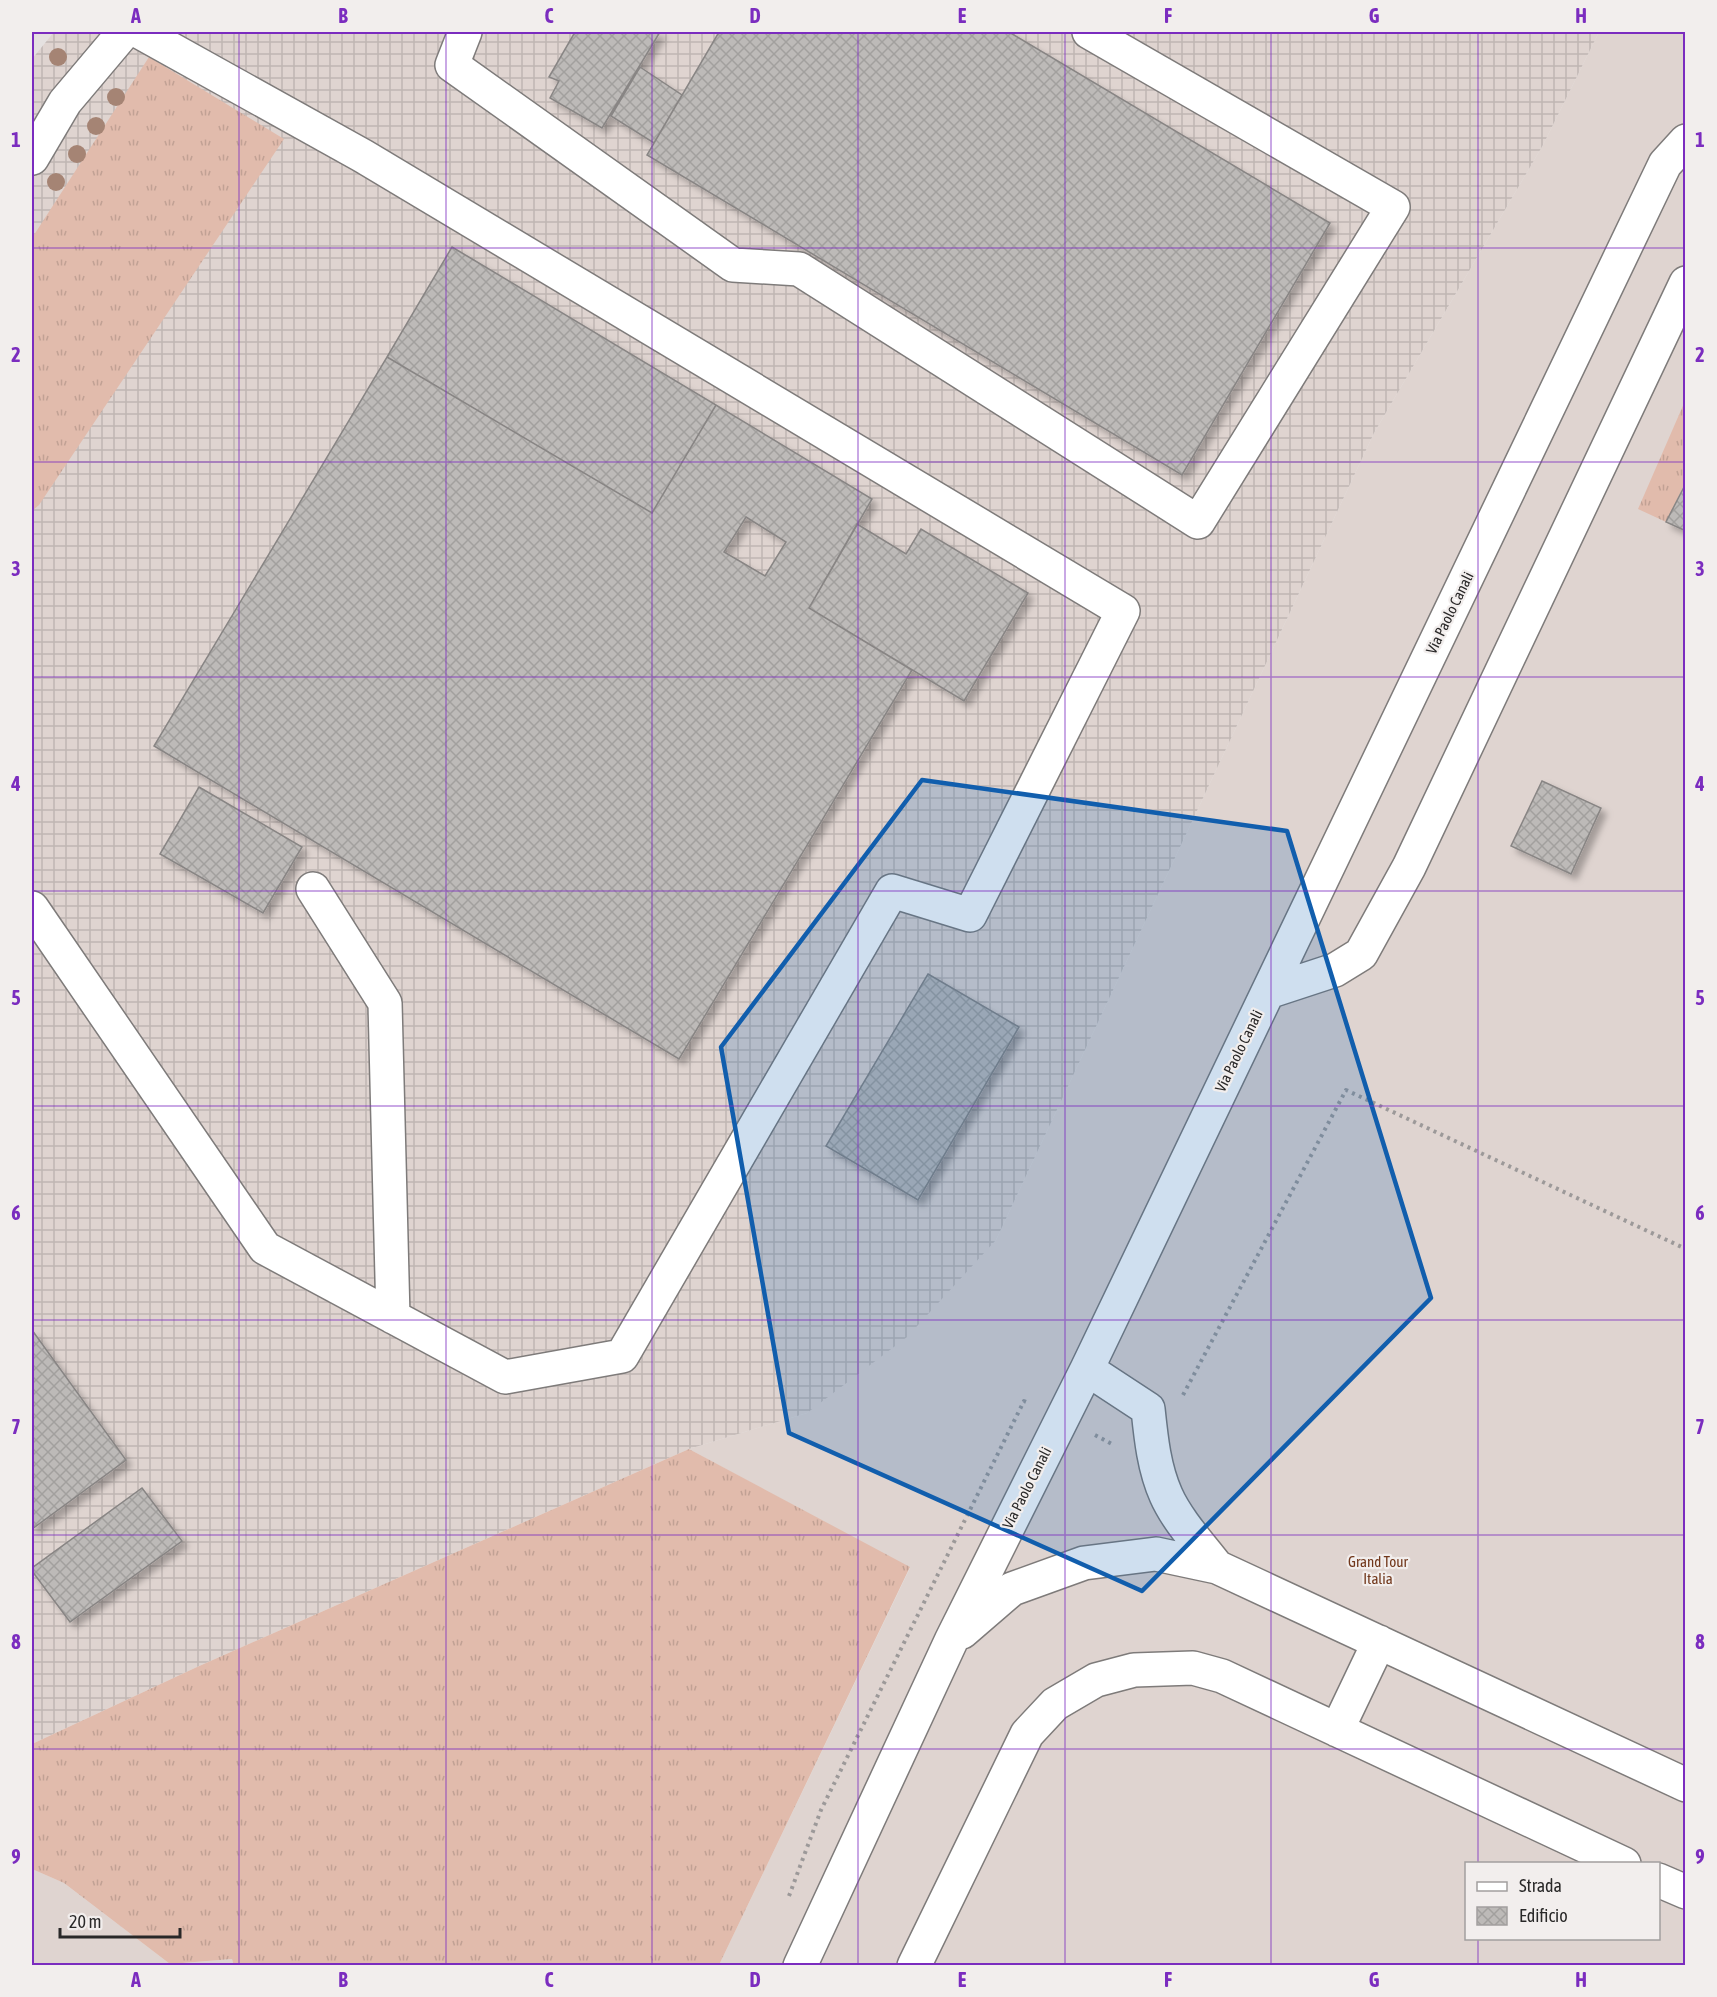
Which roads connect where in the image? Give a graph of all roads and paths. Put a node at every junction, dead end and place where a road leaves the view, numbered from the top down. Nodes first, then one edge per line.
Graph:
1 (124, 32) edge
2 (140, 32) edge
3 (465, 32) edge
4 (1089, 32) edge
5 (1686, 141) edge
6 (32, 159) edge
7 (1686, 283) edge
8 (313, 889) dead end
9 (32, 908) edge
10 (1268, 992) junction
11 (1686, 1249) edge
12 (393, 1317) junction
13 (1087, 1369) junction
14 (1024, 1401) dead end
15 (1149, 1424) junction
16 (1112, 1444) dead end
17 (1217, 1567) junction
18 (951, 1641) junction
19 (1379, 1642) junction
20 (1337, 1730) junction
21 (1686, 1785) edge
22 (1622, 1862) edge
23 (1660, 1880) edge
24 (1686, 1892) edge
25 (787, 1899) dead end
26 (800, 1965) edge
27 (914, 1965) edge

1 - 6 street
2 - 12 street
3 - 4 street
5 - 10 street, Via Paolo Canali
7 - 10 street
8 - 12 street
9 - 12 street
10 - 13 street, Via Paolo Canali
11 - 15 path
13 - 15 street
13 - 18 street, Via Paolo Canali
14 - 25 path
15 - 16 path
15 - 17 street
17 - 18 street
17 - 19 street
18 - 26 street, Via Paolo Canali
19 - 20 street
19 - 21 street
20 - 22 street
20 - 27 street
23 - 24 street

